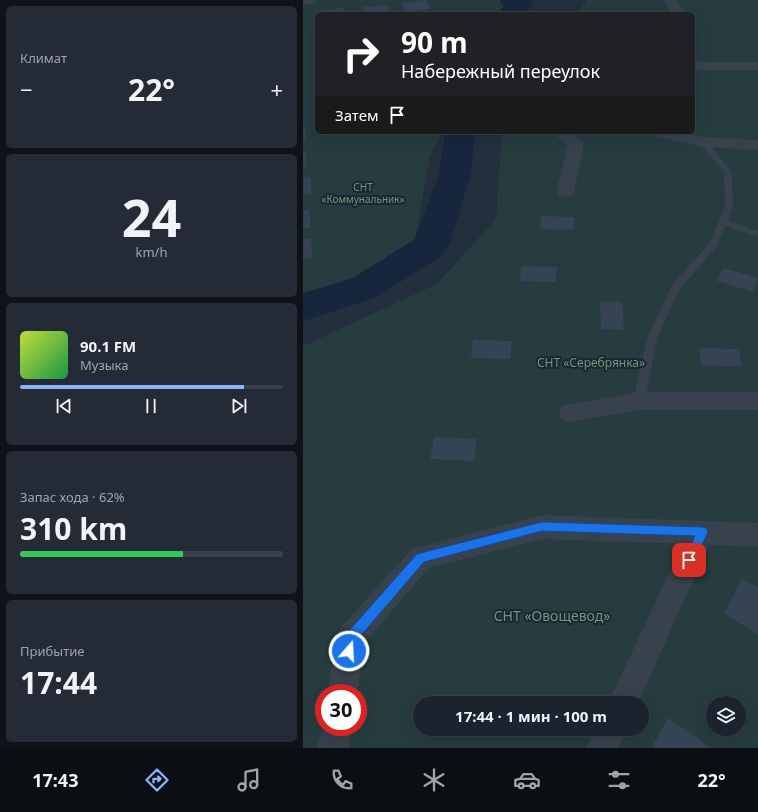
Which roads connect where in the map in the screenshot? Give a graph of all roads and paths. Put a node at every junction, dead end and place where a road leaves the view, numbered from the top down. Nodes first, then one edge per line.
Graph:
1 (311, 0) edge
2 (670, 0) edge
3 (303, 1) edge
4 (678, 12) edge
5 (695, 66) edge
6 (758, 66) edge
7 (562, 134) edge
8 (665, 134) edge
9 (703, 142) junction
10 (758, 145) edge
11 (565, 192) dead end
12 (722, 222) junction
13 (758, 234) edge
14 (639, 401) junction
15 (758, 401) edge
16 (570, 412) dead end
17 (702, 532) junction
18 (758, 535) edge
19 (343, 684) edge
20 (626, 696) edge
21 (335, 736) edge
22 (608, 736) edge
23 (333, 748) edge
24 (602, 748) edge

1 - 3 street
2 - 4 street
5 - 6 street
7 - 11 street
8 - 9 street
9 - 10 street
9 - 12 lane
12 - 13 lane
12 - 14 lane
14 - 15 street
14 - 16 street
17 - 18 street
17 - 19 street
17 - 20 street
21 - 23 street
22 - 24 street

